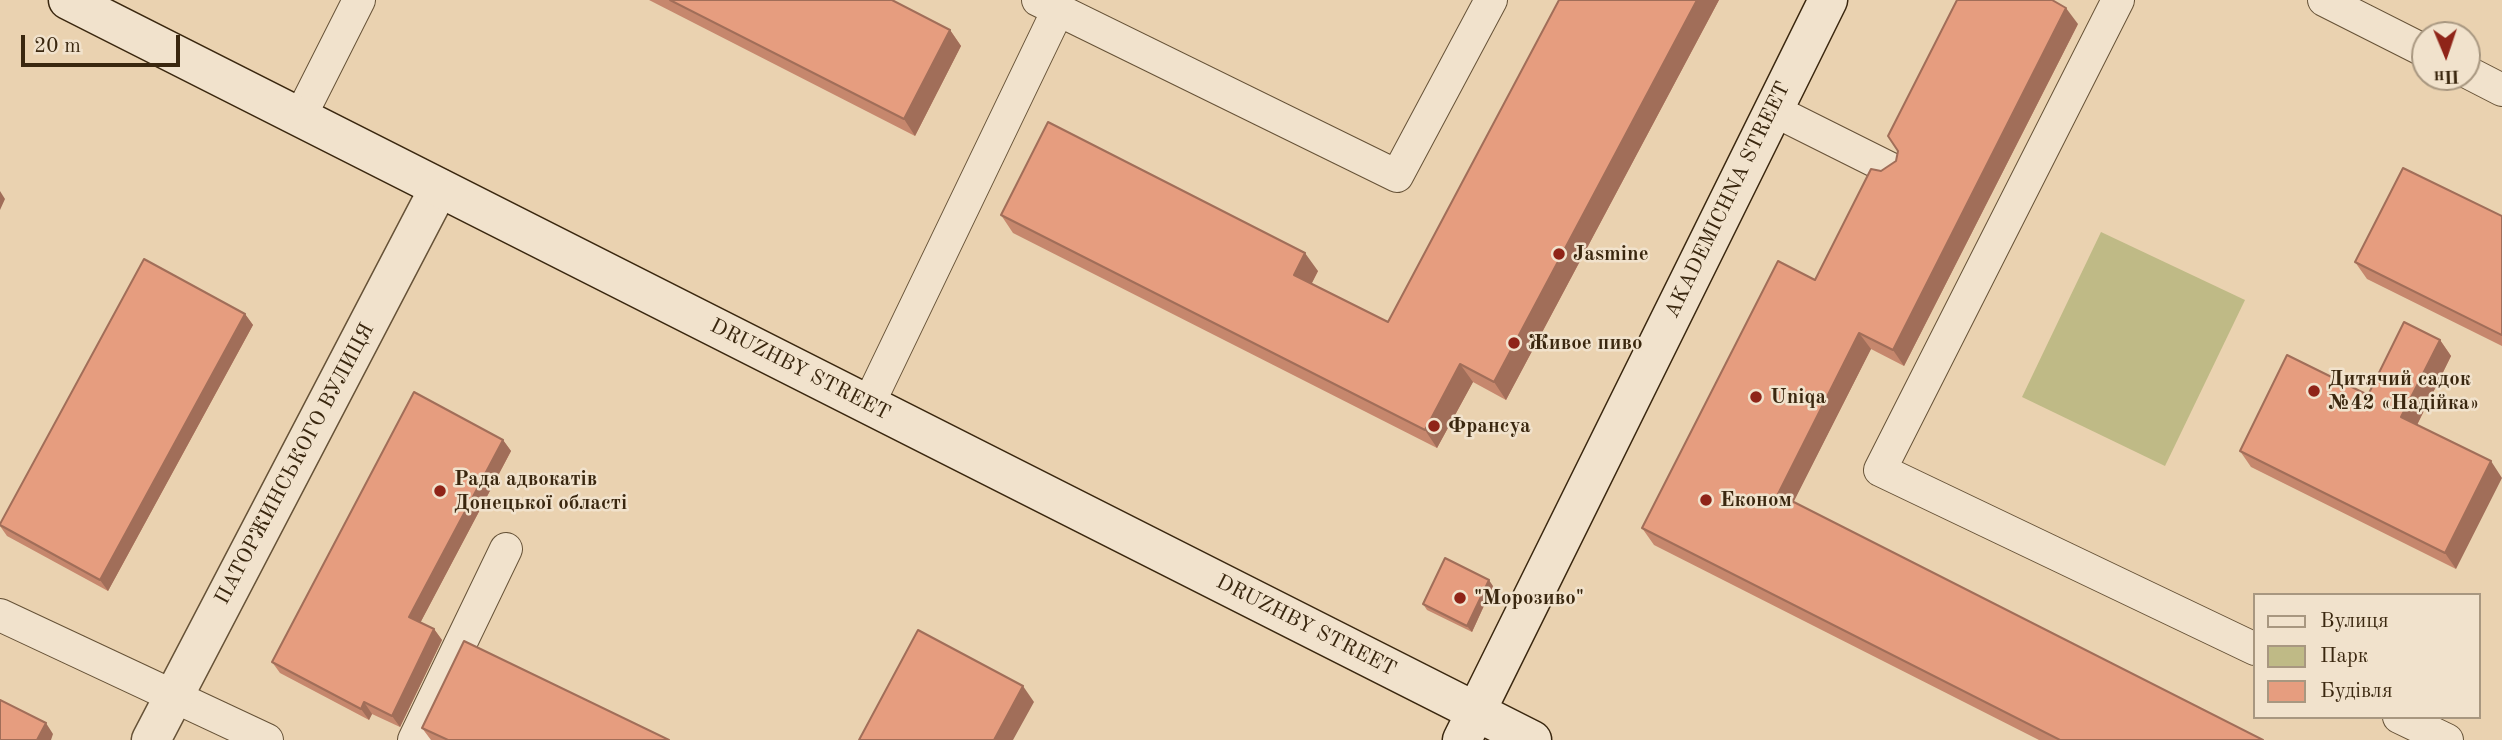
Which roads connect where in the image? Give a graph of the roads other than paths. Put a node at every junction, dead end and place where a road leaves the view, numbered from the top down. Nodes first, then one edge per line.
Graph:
1 (68, 0) edge
2 (359, 0) edge
3 (1491, 0) edge
4 (1828, 0) edge
5 (2118, 0) edge
6 (2323, 0) edge
7 (1048, 5) edge
8 (2411, 44) edge
9 (2481, 79) edge
10 (2502, 90) edge
11 (1773, 110) junction
12 (300, 117) junction
13 (1891, 169) edge
14 (439, 188) junction
15 (868, 405) junction
16 (506, 550) dead end
17 (0, 615) edge
18 (2254, 649) edge
19 (174, 696) junction
20 (2403, 719) edge
21 (1470, 726) edge
22 (151, 740) edge
23 (267, 740) edge
24 (414, 740) edge
25 (1532, 740) edge
26 (2446, 740) edge

1 - 12 street, DRUZHBY STREET
2 - 12 lane
3 - 7 lane
4 - 11 street, AKADEMICHNA STREET
5 - 18 lane
6 - 8 lane
7 - 15 lane
9 - 10 lane
11 - 13 lane
11 - 21 street, AKADEMICHNA STREET
12 - 14 street, DRUZHBY STREET
14 - 15 street, DRUZHBY STREET
14 - 19 street, ПАТОРЖИНСЬКОГО ВУЛИЦЯ
15 - 21 street, DRUZHBY STREET
16 - 24 lane
17 - 19 lane
19 - 22 street, ПАТОРЖИНСЬКОГО ВУЛИЦЯ
19 - 23 lane
20 - 26 lane
21 - 25 street, DRUZHBY STREET

